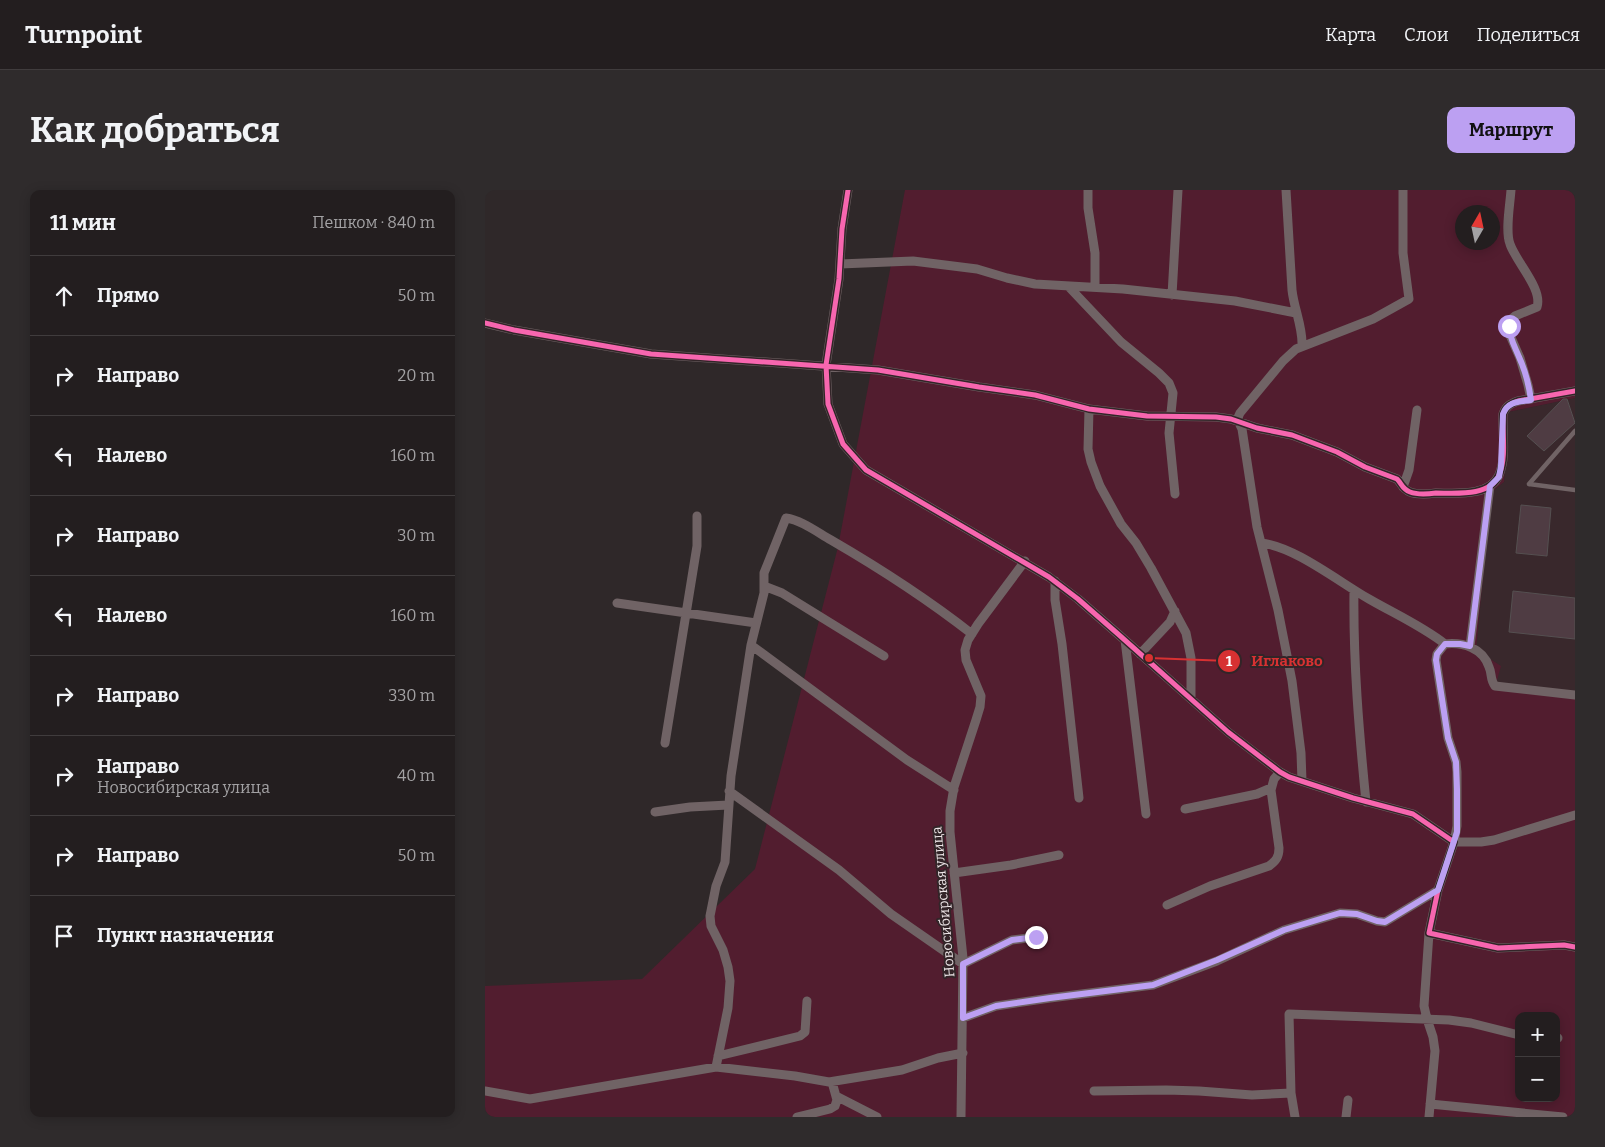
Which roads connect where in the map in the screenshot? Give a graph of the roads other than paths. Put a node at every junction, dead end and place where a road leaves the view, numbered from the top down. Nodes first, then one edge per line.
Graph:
1 (848, 190) edge
2 (1088, 190) edge
3 (1178, 190) edge
4 (1286, 190) edge
5 (1403, 190) edge
6 (1511, 190) edge
7 (840, 264) junction
8 (1068, 286) junction
9 (1095, 287) junction
10 (1172, 295) junction
11 (1296, 313) junction
12 (485, 323) edge
13 (1302, 346) junction
14 (826, 365) junction
15 (1575, 392) edge
16 (1531, 400) junction
17 (1089, 410) junction
18 (1417, 410) dead end
19 (1170, 416) junction
20 (1237, 421) junction
21 (1575, 430) edge
22 (1490, 486) junction
23 (1403, 487) junction
24 (1575, 490) edge
25 (1175, 494) dead end
26 (697, 516) dead end
27 (1261, 543) junction
28 (1025, 561) junction
29 (1055, 581) junction
30 (764, 586) junction
31 (1354, 590) junction
32 (617, 603) dead end
33 (1175, 611) junction
34 (685, 612) junction
35 (756, 623) junction
36 (972, 634) junction
37 (1125, 640) junction
38 (1445, 644) junction
39 (751, 645) junction
40 (1470, 646) junction
41 (1140, 654) junction
42 (884, 656) dead end
43 (1575, 695) edge
44 (1191, 700) junction
45 (665, 743) dead end
46 (1280, 772) junction
47 (1302, 781) junction
48 (1271, 788) junction
49 (954, 790) junction
50 (729, 791) junction
51 (1079, 798) dead end
52 (1366, 802) junction
53 (728, 805) junction
54 (1185, 810) dead end
55 (655, 812) dead end
56 (1146, 814) dead end
57 (1575, 815) edge
58 (1454, 842) junction
59 (1059, 855) dead end
60 (954, 873) junction
61 (1438, 890) junction
62 (1167, 905) dead end
63 (1429, 933) junction
64 (1036, 937) dead end
65 (1575, 947) edge
66 (963, 964) junction
67 (807, 1001) dead end
68 (963, 1018) junction
69 (1427, 1019) junction
70 (1515, 1034) edge
71 (963, 1053) junction
72 (718, 1056) junction
73 (716, 1067) junction
74 (832, 1082) junction
75 (485, 1091) edge
76 (1093, 1092) dead end
77 (1291, 1094) junction
78 (836, 1096) junction
79 (1348, 1100) dead end
80 (1430, 1104) junction
81 (797, 1117) edge
82 (877, 1117) edge
83 (961, 1117) edge
84 (1295, 1117) edge
85 (1346, 1117) edge
86 (1429, 1117) edge
87 (1563, 1117) edge

1 - 7 street
2 - 9 street
3 - 10 street
4 - 11 street
5 - 13 street
6 - 16 street
7 - 8 street
7 - 14 street
8 - 9 street
8 - 19 street
9 - 10 street
10 - 11 street
11 - 13 street
12 - 14 street
13 - 20 street
14 - 17 street
14 - 28 street
15 - 16 street
16 - 22 street
17 - 19 street
17 - 33 street
18 - 23 street
19 - 20 street
19 - 25 street
20 - 23 street
20 - 27 street
21 - 24 lane
22 - 23 street
22 - 40 street
26 - 34 street
27 - 31 street
27 - 47 street
28 - 29 street
28 - 36 street, Новосибирская улица
29 - 37 street
29 - 51 street
30 - 35 street
30 - 36 street
30 - 42 street
31 - 38 street
31 - 52 street
32 - 34 street
33 - 41 street
33 - 44 street
34 - 35 street
34 - 45 street
35 - 39 street
36 - 49 street, Новосибирская улица
37 - 41 street
37 - 56 street
38 - 40 street
38 - 58 street
39 - 49 street
39 - 50 street
40 - 43 street
41 - 44 street
44 - 46 street
46 - 47 street
46 - 48 street
47 - 52 street
48 - 54 street
48 - 62 street
49 - 60 street, Новосибирская улица
50 - 53 street
50 - 66 street
52 - 58 street
53 - 55 street
53 - 72 street
57 - 58 street
58 - 61 street
59 - 60 street
60 - 66 street, Новосибирская улица
61 - 63 street
61 - 68 street
63 - 65 street
63 - 69 street
64 - 66 street
66 - 68 street, Новосибирская улица
67 - 72 street
68 - 71 street, Новосибирская улица
69 - 70 street
69 - 77 street
69 - 80 street
71 - 74 street
71 - 83 street, Новосибирская улица
72 - 73 street
73 - 74 street
73 - 75 street
74 - 78 street
76 - 77 street
77 - 84 street
78 - 81 street
78 - 82 street
79 - 85 street
80 - 86 street
80 - 87 street

